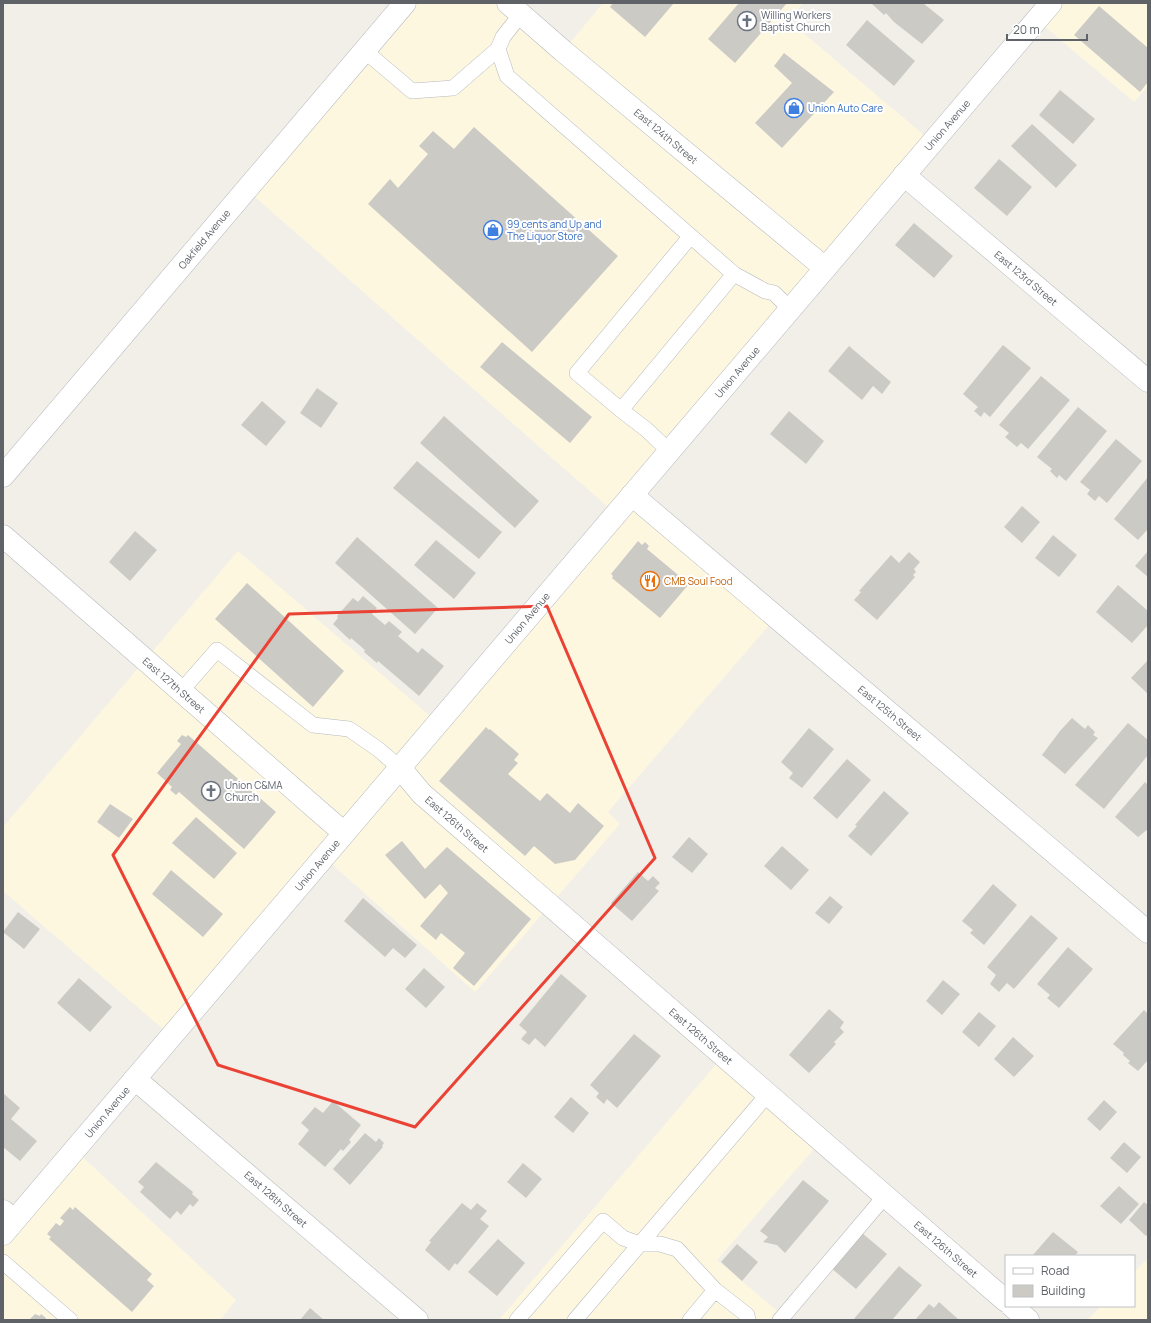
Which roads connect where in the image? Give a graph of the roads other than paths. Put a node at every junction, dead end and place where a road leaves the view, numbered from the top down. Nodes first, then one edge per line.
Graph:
1 (405, 3) edge
2 (1051, 3) edge
3 (514, 8) edge
4 (498, 49) junction
5 (365, 51) junction
6 (904, 175) junction
7 (690, 237) junction
8 (825, 268) junction
9 (734, 274) junction
10 (790, 309) junction
11 (1148, 381) edge
12 (621, 410) junction
13 (669, 452) junction
14 (3, 476) edge
15 (632, 495) junction
16 (3, 536) edge
17 (181, 691) junction
18 (400, 768) junction
19 (344, 833) junction
20 (1148, 932) edge
21 (135, 1079) junction
22 (768, 1094) junction
23 (885, 1196) junction
24 (7, 1222) edge
25 (640, 1244) junction
26 (3, 1262) edge
27 (715, 1290) junction
28 (1005, 1300) edge
29 (1013, 1307) edge
30 (70, 1320) edge
31 (417, 1320) edge
32 (518, 1320) edge
33 (576, 1320) edge
34 (690, 1320) edge
35 (748, 1320) edge
36 (780, 1320) edge
37 (1028, 1320) edge

1 - 5 street, Oakfield Avenue
2 - 6 street, Union Avenue
3 - 4 lane
3 - 8 street, East 124th Street
4 - 5 lane
4 - 7 lane
5 - 14 street, Oakfield Avenue
6 - 8 street, Union Avenue
6 - 11 street, East 123rd Street
7 - 9 lane
7 - 12 lane
8 - 10 street, Union Avenue
9 - 10 lane
9 - 12 lane
10 - 13 street, Union Avenue
12 - 13 lane
13 - 15 street, Union Avenue
15 - 18 street, Union Avenue
15 - 20 street, East 125th Street
16 - 17 street, East 127th Street
17 - 18 lane
17 - 19 street, East 127th Street
18 - 19 street, Union Avenue
18 - 22 street, East 126th Street
19 - 21 street, Union Avenue
21 - 24 street, Union Avenue
21 - 31 street, East 128th Street
22 - 23 street, East 126th Street
22 - 25 lane
23 - 28 street, East 126th Street
23 - 36 lane
25 - 27 lane
25 - 32 lane
25 - 33 lane
26 - 30 lane
27 - 34 lane
27 - 35 lane
29 - 37 street

